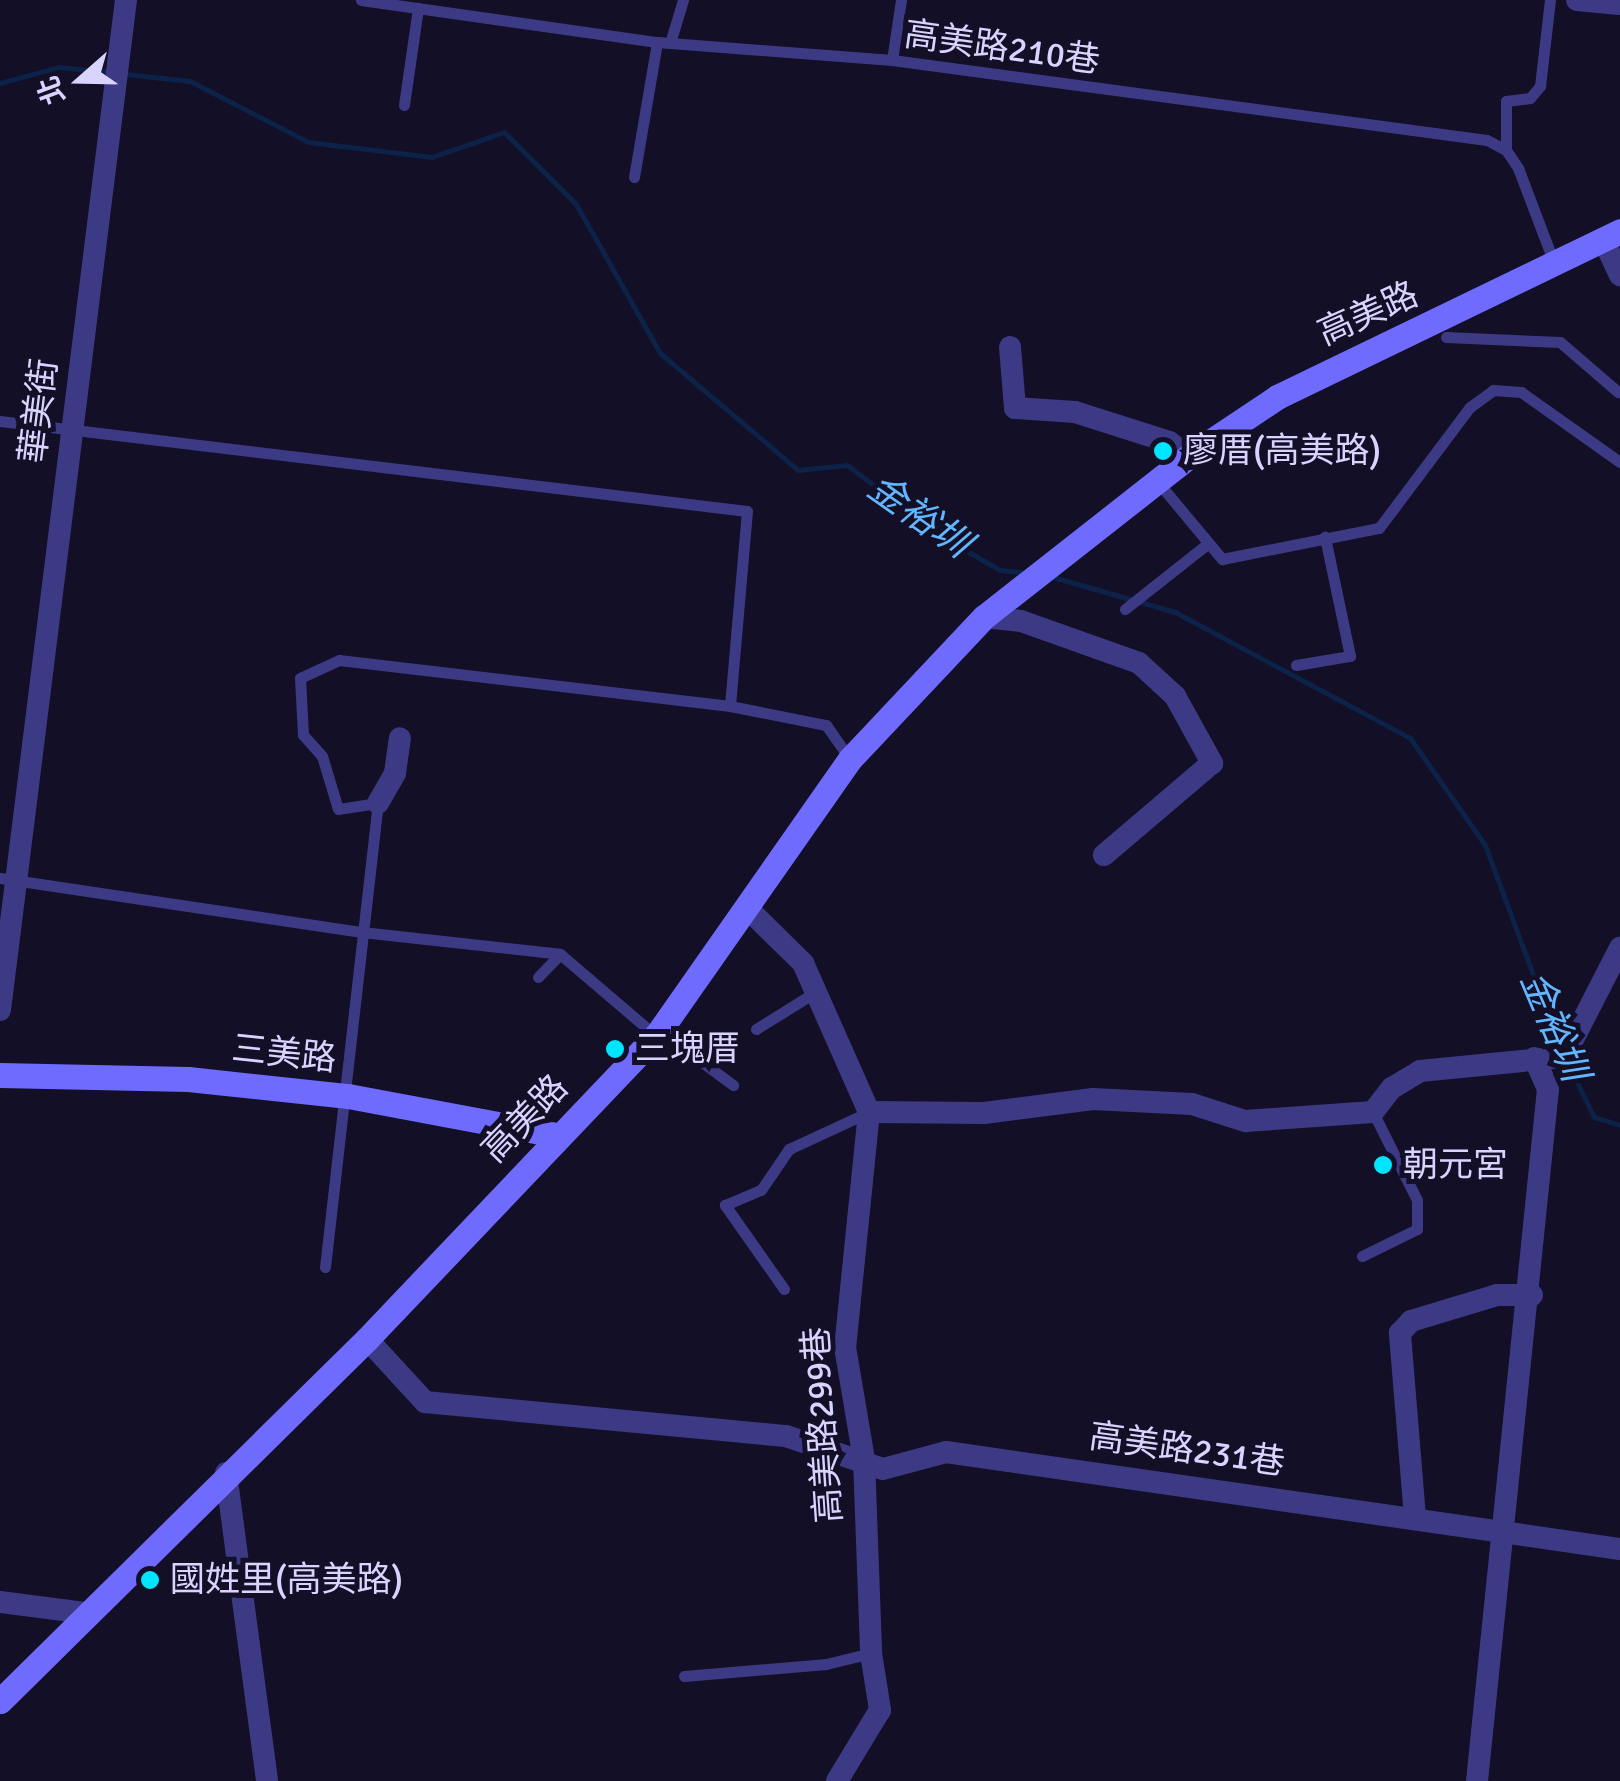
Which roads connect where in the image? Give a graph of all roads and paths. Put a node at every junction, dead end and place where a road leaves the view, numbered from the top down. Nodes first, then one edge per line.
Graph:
1 (126, 0) edge
2 (362, 0) edge
3 (684, 0) edge
4 (901, 0) edge
5 (1550, 0) edge
6 (1577, 0) edge
7 (1620, 4) edge
8 (418, 8) junction
9 (664, 42) junction
10 (892, 60) junction
11 (404, 105) dead end
12 (1506, 150) junction
13 (634, 177) dead end
14 (1612, 236) edge
15 (1555, 267) junction
16 (1620, 276) edge
17 (1446, 337) dead end
18 (1010, 347) dead end
19 (1618, 392) edge
20 (0, 421) edge
21 (71, 430) junction
22 (1189, 456) junction
23 (1620, 462) edge
24 (1157, 481) junction
25 (1325, 538) junction
26 (1206, 545) junction
27 (1125, 609) dead end
28 (984, 617) junction
29 (1296, 665) dead end
30 (730, 706) junction
31 (400, 738) dead end
32 (850, 759) junction
33 (378, 803) junction
34 (1104, 855) dead end
35 (8, 879) edge
36 (750, 910) junction
37 (362, 932) junction
38 (1620, 948) edge
39 (560, 954) junction
40 (538, 977) dead end
41 (818, 990) junction
42 (0, 1010) edge
43 (756, 1029) dead end
44 (658, 1033) junction
45 (1534, 1058) junction
46 (0, 1075) edge
47 (733, 1085) dead end
48 (348, 1096) junction
49 (869, 1112) junction
50 (1372, 1112) junction
51 (556, 1135) junction
52 (1362, 1256) dead end
53 (325, 1267) dead end
54 (784, 1290) dead end
55 (1532, 1294) junction
56 (367, 1339) junction
57 (864, 1459) junction
58 (226, 1473) junction
59 (1416, 1517) junction
60 (1504, 1536) junction
61 (1620, 1549) edge
62 (0, 1602) edge
63 (86, 1614) junction
64 (871, 1654) junction
65 (684, 1676) dead end
66 (0, 1701) edge
67 (267, 1781) edge
68 (838, 1781) edge
69 (1477, 1781) edge

1 - 21 street, 華美街
2 - 8 lane, 高美路210巷
3 - 9 lane
4 - 10 lane
5 - 12 lane
6 - 7 street
8 - 9 lane, 高美路210巷
8 - 11 lane
9 - 10 lane, 高美路210巷
9 - 13 lane
10 - 12 lane, 高美路210巷
12 - 15 lane
14 - 15 street, 高美路
14 - 16 street
15 - 22 street, 高美路
17 - 19 lane, 高美路
18 - 22 street
20 - 21 lane
21 - 30 lane
21 - 35 street, 華美街
22 - 24 street, 高美路
23 - 25 lane
24 - 26 lane
24 - 28 street, 高美路
25 - 26 lane
25 - 29 lane
26 - 27 lane
28 - 32 street, 高美路
28 - 34 street
30 - 32 lane
30 - 33 lane
31 - 33 street
32 - 36 street, 高美路
33 - 37 lane
35 - 37 lane
35 - 42 street, 華美街
36 - 41 street, 高美路299巷
36 - 44 street, 高美路
37 - 39 lane
37 - 48 lane
38 - 45 street
39 - 40 lane
39 - 44 lane
41 - 43 lane
41 - 49 street, 高美路299巷
44 - 47 lane
44 - 51 street, 高美路
45 - 50 street
45 - 55 street
46 - 48 street, 三美路
48 - 51 street, 三美路
48 - 53 lane
49 - 50 street
49 - 54 lane
49 - 57 street, 高美路299巷
50 - 52 lane
51 - 56 street, 高美路
55 - 59 street
55 - 60 street
56 - 57 street, 高美路231巷
56 - 58 street, 高美路
57 - 59 street, 高美路231巷
57 - 64 street, 高美路299巷
58 - 63 street, 高美路
58 - 67 street
59 - 60 street, 高美路231巷
60 - 61 street, 高美路231巷
60 - 69 street
62 - 63 street
63 - 66 street, 高美路
64 - 65 lane
64 - 68 street, 高美路299巷

